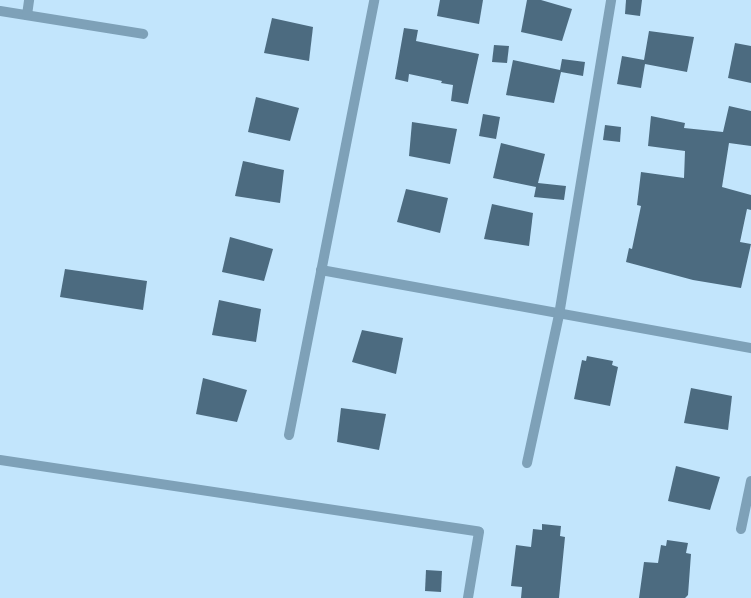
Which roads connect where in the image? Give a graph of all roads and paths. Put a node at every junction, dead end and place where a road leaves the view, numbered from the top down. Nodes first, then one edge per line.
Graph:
1 (29, 0) edge
2 (374, 0) edge
3 (611, 0) edge
4 (0, 11) edge
5 (27, 15) junction
6 (143, 34) dead end
7 (321, 270) junction
8 (559, 315) junction
9 (751, 348) edge
10 (289, 435) dead end
11 (0, 460) edge
12 (527, 463) dead end
13 (751, 481) edge
14 (741, 529) dead end
15 (468, 598) edge

1 - 5 street
2 - 7 street
3 - 8 street
4 - 5 street
5 - 6 street
7 - 8 street
7 - 10 street
8 - 9 street
8 - 12 street
11 - 15 street
13 - 14 street

